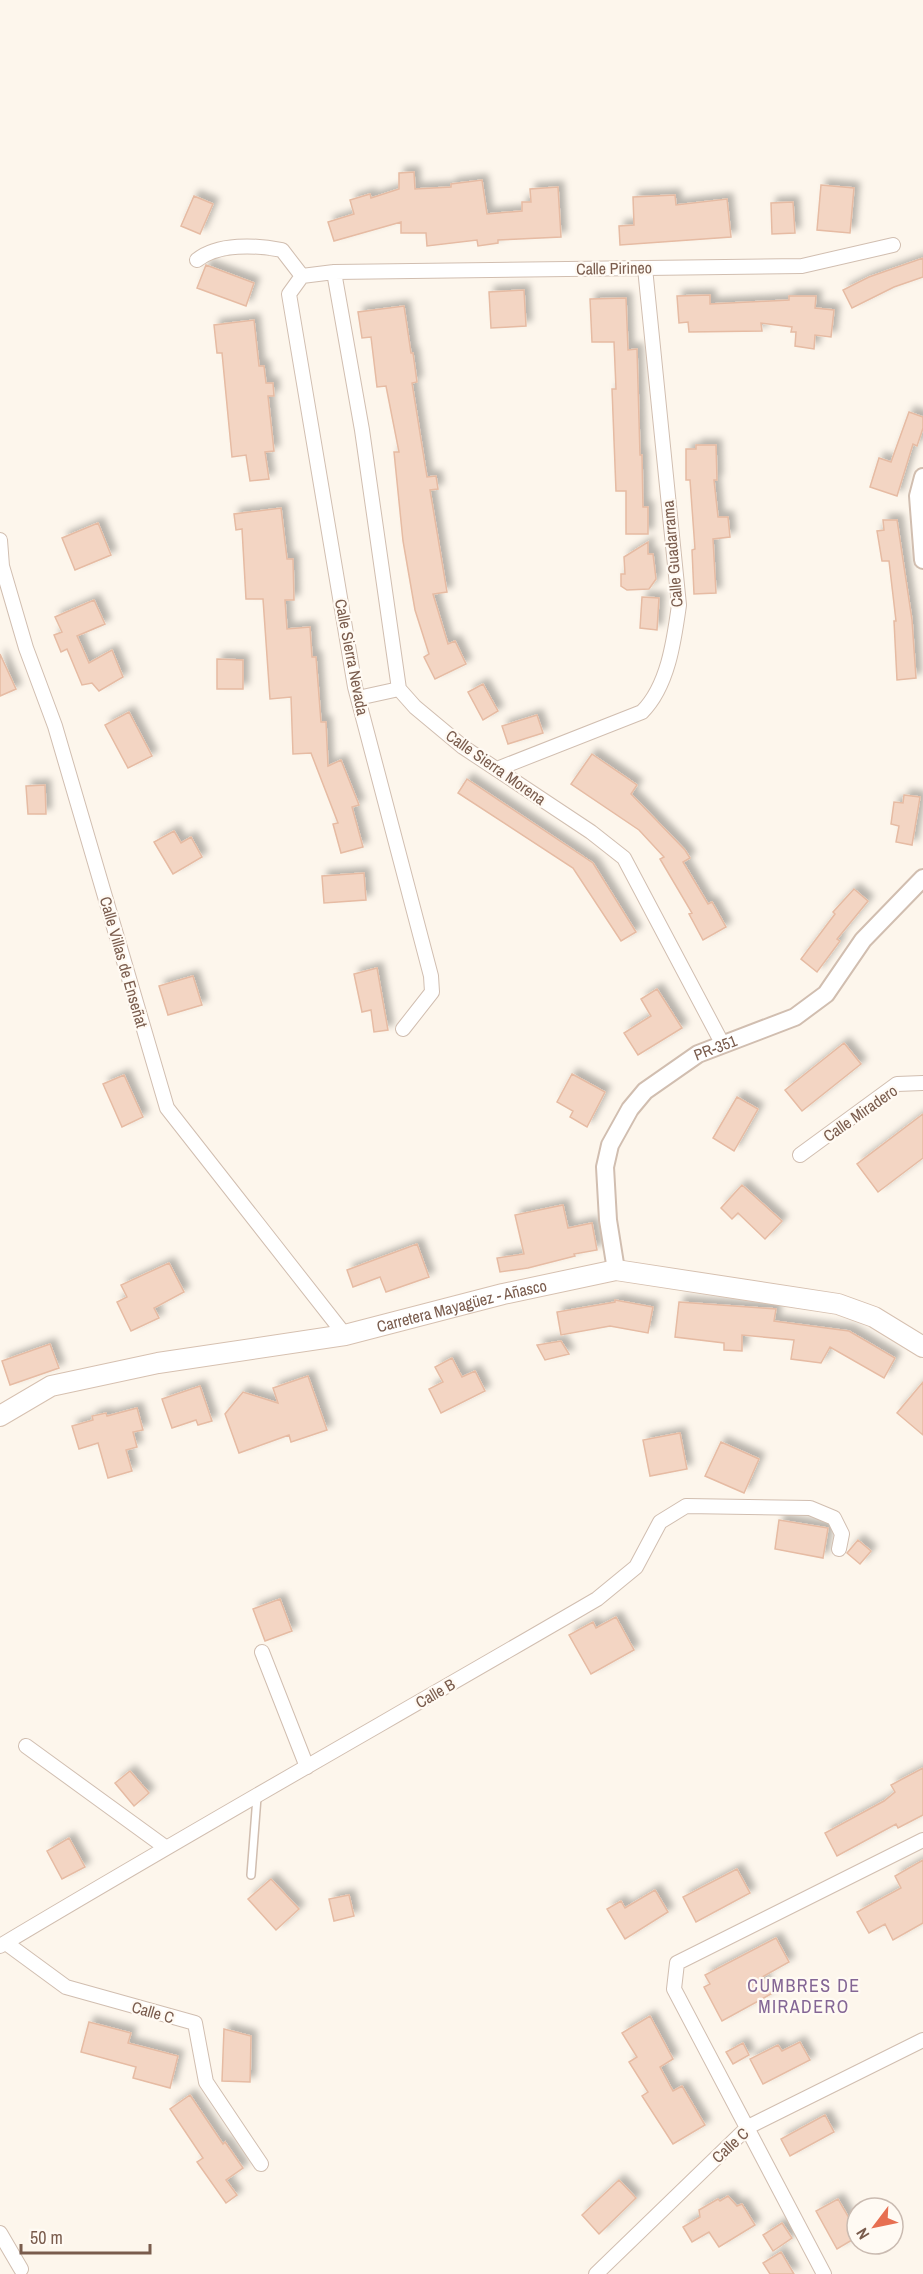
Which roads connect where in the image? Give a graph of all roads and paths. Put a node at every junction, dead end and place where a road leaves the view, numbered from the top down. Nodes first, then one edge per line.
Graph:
1 (893, 245) dead end
2 (197, 260) dead end
3 (645, 268) junction
4 (334, 272) junction
5 (302, 276) junction
6 (922, 479) edge
7 (0, 540) edge
8 (923, 560) edge
9 (399, 689) junction
10 (358, 698) junction
11 (497, 769) junction
12 (923, 878) edge
13 (403, 1029) dead end
14 (722, 1043) junction
15 (923, 1083) edge
16 (800, 1155) dead end
17 (616, 1270) junction
18 (345, 1335) junction
19 (923, 1347) edge
20 (0, 1416) edge
21 (839, 1549) dead end
22 (262, 1652) dead end
23 (26, 1746) dead end
24 (307, 1767) junction
25 (257, 1797) junction
26 (923, 1840) edge
27 (165, 1847) junction
28 (250, 1875) dead end
29 (3, 1944) edge
30 (923, 2040) edge
31 (748, 2127) junction
32 (261, 2164) dead end
33 (0, 2233) edge
34 (21, 2269) dead end
35 (596, 2274) edge
36 (824, 2274) edge

1 - 3 street, Calle Pirineo
2 - 5 street
3 - 4 street, Calle Pirineo
3 - 11 street, Calle Guadarrama
4 - 5 street, Calle Pirineo
4 - 9 street
5 - 10 street, Calle Sierra Nevada
6 - 8 street
7 - 18 street, Calle Villas de Enseñat
9 - 10 street
9 - 11 street, Calle Sierra Morena
10 - 13 street, Calle Sierra Nevada
11 - 14 street, Calle Sierra Morena
12 - 14 street, PR-351 / PR-351
14 - 17 street, PR-351 / PR-351
15 - 16 street, Calle Miradero
17 - 18 main road, Carretera Mayagüez - Añasco
17 - 19 main road, Carretera Mayagüez - Añasco
18 - 20 main road, Carretera Mayagüez - Añasco
21 - 24 street, Calle B
22 - 24 street
23 - 27 street
24 - 25 street, Calle B
25 - 27 street, Calle B
25 - 28 lane
26 - 31 street
27 - 29 street, Calle B
29 - 32 street, Calle C
30 - 31 street, Calle C
31 - 35 street, Calle C
31 - 36 street
33 - 34 street

